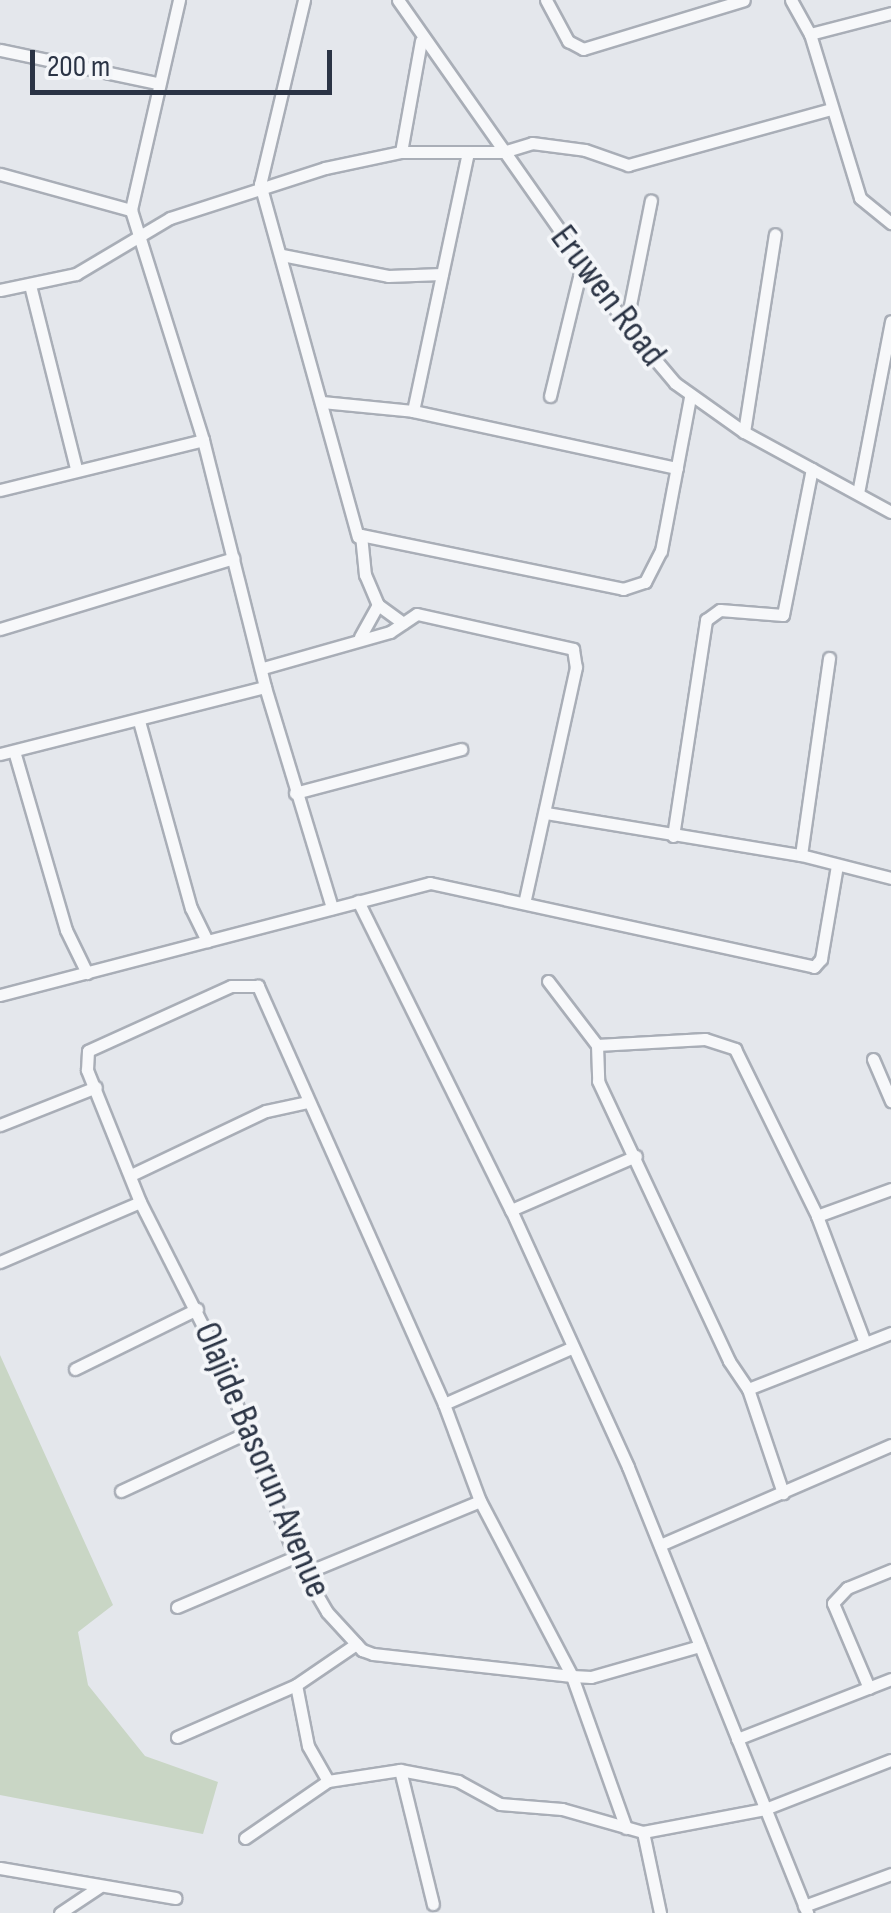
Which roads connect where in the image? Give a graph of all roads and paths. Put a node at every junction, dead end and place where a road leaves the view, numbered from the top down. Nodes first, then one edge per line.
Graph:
1 (179, 0) edge
2 (304, 0) edge
3 (398, 0) edge
4 (546, 0) edge
5 (744, 0) edge
6 (791, 0) edge
7 (891, 13) edge
8 (810, 34) junction
9 (421, 41) junction
10 (0, 50) edge
11 (156, 83) junction
12 (828, 110) junction
13 (402, 152) junction
14 (468, 152) junction
15 (503, 152) junction
16 (0, 174) edge
17 (260, 184) junction
18 (651, 200) dead end
19 (132, 210) junction
20 (891, 223) edge
21 (775, 234) dead end
22 (144, 236) junction
23 (282, 255) junction
24 (582, 265) junction
25 (442, 274) junction
26 (30, 285) junction
27 (0, 290) edge
28 (891, 321) edge
29 (626, 325) junction
30 (550, 396) dead end
31 (690, 398) junction
32 (322, 402) junction
33 (413, 411) junction
34 (744, 432) junction
35 (203, 440) junction
36 (76, 468) junction
37 (677, 468) junction
38 (812, 469) junction
39 (0, 490) edge
40 (858, 493) junction
41 (891, 512) edge
42 (358, 537) junction
43 (234, 558) junction
44 (378, 605) junction
45 (403, 623) junction
46 (0, 629) edge
47 (360, 637) junction
48 (829, 658) dead end
49 (262, 668) junction
50 (266, 687) junction
51 (139, 721) junction
52 (460, 748) dead end
53 (14, 751) junction
54 (0, 754) edge
55 (295, 792) junction
56 (546, 813) junction
57 (673, 836) junction
58 (801, 855) junction
59 (837, 864) junction
60 (891, 878) edge
61 (525, 899) junction
62 (358, 902) junction
63 (332, 908) junction
64 (207, 941) junction
65 (86, 973) junction
66 (548, 981) dead end
67 (0, 995) edge
68 (597, 1046) junction
69 (873, 1059) dead end
70 (96, 1086) junction
71 (891, 1101) edge
72 (308, 1102) junction
73 (0, 1124) edge
74 (636, 1156) junction
75 (130, 1174) junction
76 (891, 1189) edge
77 (140, 1202) junction
78 (512, 1210) junction
79 (817, 1216) junction
80 (0, 1262) edge
81 (197, 1309) junction
82 (891, 1333) edge
83 (865, 1343) junction
84 (574, 1348) junction
85 (76, 1369) dead end
86 (748, 1388) junction
87 (444, 1404) junction
88 (250, 1431) junction
89 (891, 1444) edge
90 (121, 1491) dead end
91 (783, 1493) junction
92 (480, 1501) junction
93 (660, 1545) junction
94 (295, 1557) junction
95 (891, 1570) edge
96 (303, 1574) junction
97 (177, 1606) dead end
98 (356, 1644) junction
99 (700, 1646) junction
100 (572, 1676) junction
101 (891, 1679) edge
102 (296, 1685) junction
103 (869, 1688) junction
104 (177, 1738) dead end
105 (737, 1739) junction
106 (891, 1760) edge
107 (400, 1770) junction
108 (328, 1780) junction
109 (765, 1808) junction
110 (626, 1828) junction
111 (643, 1832) junction
112 (245, 1838) dead end
113 (0, 1868) edge
114 (891, 1874) edge
115 (99, 1888) junction
116 (174, 1898) dead end
117 (433, 1904) dead end
118 (806, 1910) edge
119 (60, 1913) edge
120 (660, 1913) edge

1 - 11 street
2 - 17 street
3 - 9 street, Eruwen Road
4 - 5 street
6 - 8 street
7 - 8 street
8 - 12 street
9 - 13 street
9 - 15 street, Eruwen Road
10 - 11 street
11 - 19 street
12 - 15 street
12 - 20 street
13 - 14 street
13 - 17 street
14 - 15 street
14 - 25 street
15 - 24 street, Eruwen Road
16 - 19 street
17 - 22 street
17 - 23 street
18 - 29 street
19 - 22 street
21 - 34 street
22 - 26 street
22 - 35 street
23 - 25 street
23 - 32 street
24 - 29 street, Eruwen Road
24 - 30 street
25 - 33 street
26 - 27 street
26 - 36 street
28 - 40 street
29 - 31 street, Eruwen Road
31 - 34 street, Eruwen Road
31 - 37 street
32 - 33 street
32 - 42 street
33 - 37 street
34 - 38 street, Eruwen Road
35 - 36 street
35 - 43 street
36 - 39 street
37 - 42 street
38 - 40 street, Eruwen Road
38 - 57 street
40 - 41 street, Eruwen Road
42 - 44 street
43 - 46 street
43 - 49 street
44 - 45 street
44 - 47 street
45 - 47 street
45 - 56 street
47 - 49 street
48 - 58 street
49 - 50 street
50 - 51 street
50 - 55 street
51 - 53 street
51 - 64 street
52 - 55 street
53 - 54 street
53 - 65 street
55 - 63 street
56 - 57 street
56 - 61 street
57 - 58 street
58 - 59 street
59 - 60 street
59 - 61 street
61 - 62 street
62 - 63 street
62 - 78 street
63 - 64 street
64 - 65 street
65 - 67 street
66 - 68 street
68 - 74 street
68 - 79 street
69 - 71 street
70 - 72 street, Olajide Basorun Avenue
70 - 73 street
70 - 75 street, Olajide Basorun Avenue
72 - 75 street
72 - 87 street
74 - 78 street
74 - 86 street
75 - 77 street, Olajide Basorun Avenue
76 - 79 street
77 - 80 street
77 - 81 street, Olajide Basorun Avenue
78 - 84 street
79 - 83 street
81 - 85 street
81 - 88 street, Olajide Basorun Avenue
82 - 83 street
83 - 86 street
84 - 87 street
84 - 93 street
86 - 91 street
87 - 92 street
88 - 90 street
88 - 94 street, Olajide Basorun Avenue
89 - 91 street
91 - 93 street
92 - 96 street
92 - 100 street
93 - 99 street
94 - 96 street, Olajide Basorun Avenue
94 - 97 street
95 - 103 street
96 - 98 street, Olajide Basorun Avenue
98 - 100 street
98 - 102 street
99 - 100 street
99 - 105 street
100 - 110 street
101 - 103 street
102 - 104 street
102 - 108 street
103 - 105 street
105 - 109 street
106 - 109 street
107 - 108 street
107 - 110 street
107 - 117 street
108 - 112 street
109 - 111 street
109 - 118 street
110 - 111 street
111 - 120 street
113 - 115 street
114 - 118 street
115 - 116 street
115 - 119 street

